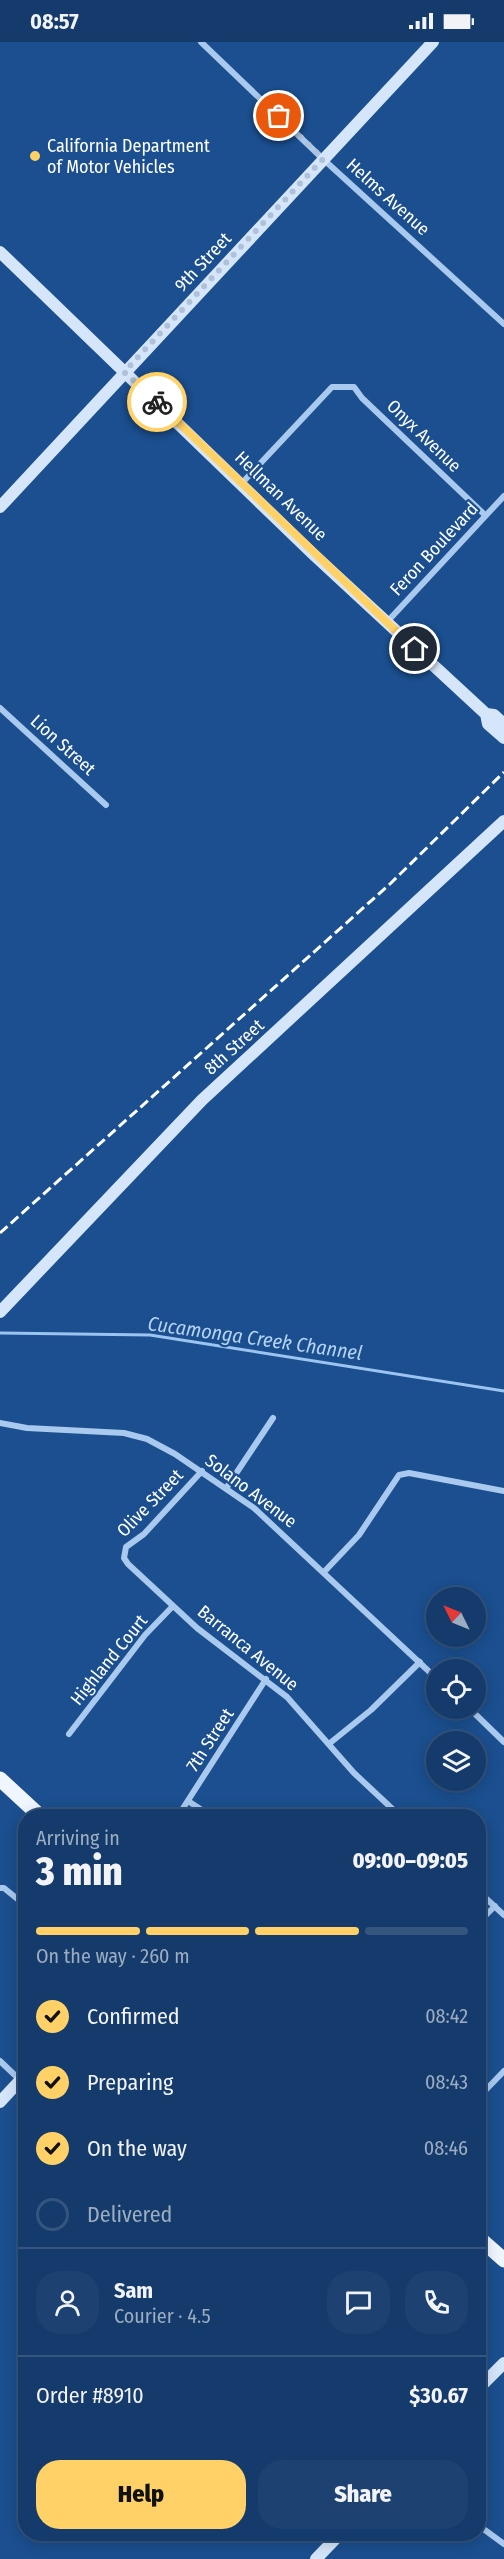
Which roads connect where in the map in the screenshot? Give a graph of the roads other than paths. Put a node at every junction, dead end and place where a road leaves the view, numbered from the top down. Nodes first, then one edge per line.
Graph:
1 (201, 42) edge
2 (433, 42) edge
3 (323, 159) junction
4 (0, 252) edge
5 (504, 324) edge
6 (124, 372) junction
7 (242, 483) junction
8 (504, 496) edge
9 (0, 507) edge
10 (485, 515) junction
11 (387, 622) junction
12 (0, 708) edge
13 (486, 714) junction
14 (504, 724) edge
15 (504, 738) edge
16 (106, 805) dead end
17 (504, 821) edge
18 (3, 1309) edge
19 (273, 1418) dead end
20 (0, 1423) edge
21 (202, 1471) junction
22 (227, 1487) junction
23 (504, 1491) edge
24 (124, 1557) joint
25 (324, 1572) junction
26 (173, 1606) junction
27 (420, 1662) junction
28 (426, 1668) edge
29 (266, 1679) junction
30 (480, 1719) edge
31 (69, 1734) dead end
32 (504, 1742) edge
33 (330, 1743) junction
34 (0, 1779) edge
35 (188, 1801) junction
36 (32, 1809) edge
37 (183, 1809) edge
38 (200, 1809) edge
39 (393, 1809) edge
40 (0, 1888) edge
41 (486, 1898) edge
42 (18, 1899) edge
43 (495, 1906) junction
44 (486, 1915) edge
45 (504, 1915) edge
46 (0, 2061) edge
47 (504, 2072) edge
48 (18, 2074) edge
49 (18, 2082) edge
50 (486, 2090) edge
51 (0, 2102) edge
52 (486, 2243) edge
53 (504, 2260) edge
54 (504, 2363) edge
55 (486, 2382) edge
56 (486, 2531) edge
57 (333, 2541) edge
58 (504, 2544) edge
59 (316, 2559) edge

1 - 3 street, Helms Avenue
2 - 3 street, 9th Street
3 - 5 street, Helms Avenue
3 - 6 street, 9th Street
4 - 6 street, Hellman Avenue
6 - 7 street, Hellman Avenue
6 - 9 street, 9th Street
7 - 10 street, Onyx Avenue
7 - 11 street, Hellman Avenue
8 - 10 street, Feron Boulevard
10 - 11 street, Feron Boulevard
11 - 13 street, Hellman Avenue
12 - 16 street, Lion Street
13 - 14 street, Hellman Avenue
13 - 15 street, Hellman Avenue
17 - 18 street, 8th Street
19 - 22 street
20 - 21 street, Solano Avenue
21 - 22 street, Solano Avenue
21 - 24 street, Olive Street
22 - 25 street, Solano Avenue
23 - 25 street
24 - 26 street, Barranca Avenue
25 - 27 street, Solano Avenue
26 - 29 street, Barranca Avenue
26 - 31 street, Highland Court
27 - 28 street, Solano Avenue
27 - 33 street
29 - 33 street, Barranca Avenue
29 - 35 street, 7th Street
30 - 32 street
33 - 39 street, Barranca Avenue
34 - 36 main road
35 - 37 street, 7th Street
35 - 38 street
40 - 42 street
41 - 43 street
43 - 44 street
43 - 45 street
46 - 48 street
47 - 50 street
49 - 51 street
52 - 53 main road
54 - 55 street
56 - 58 street
57 - 59 street

